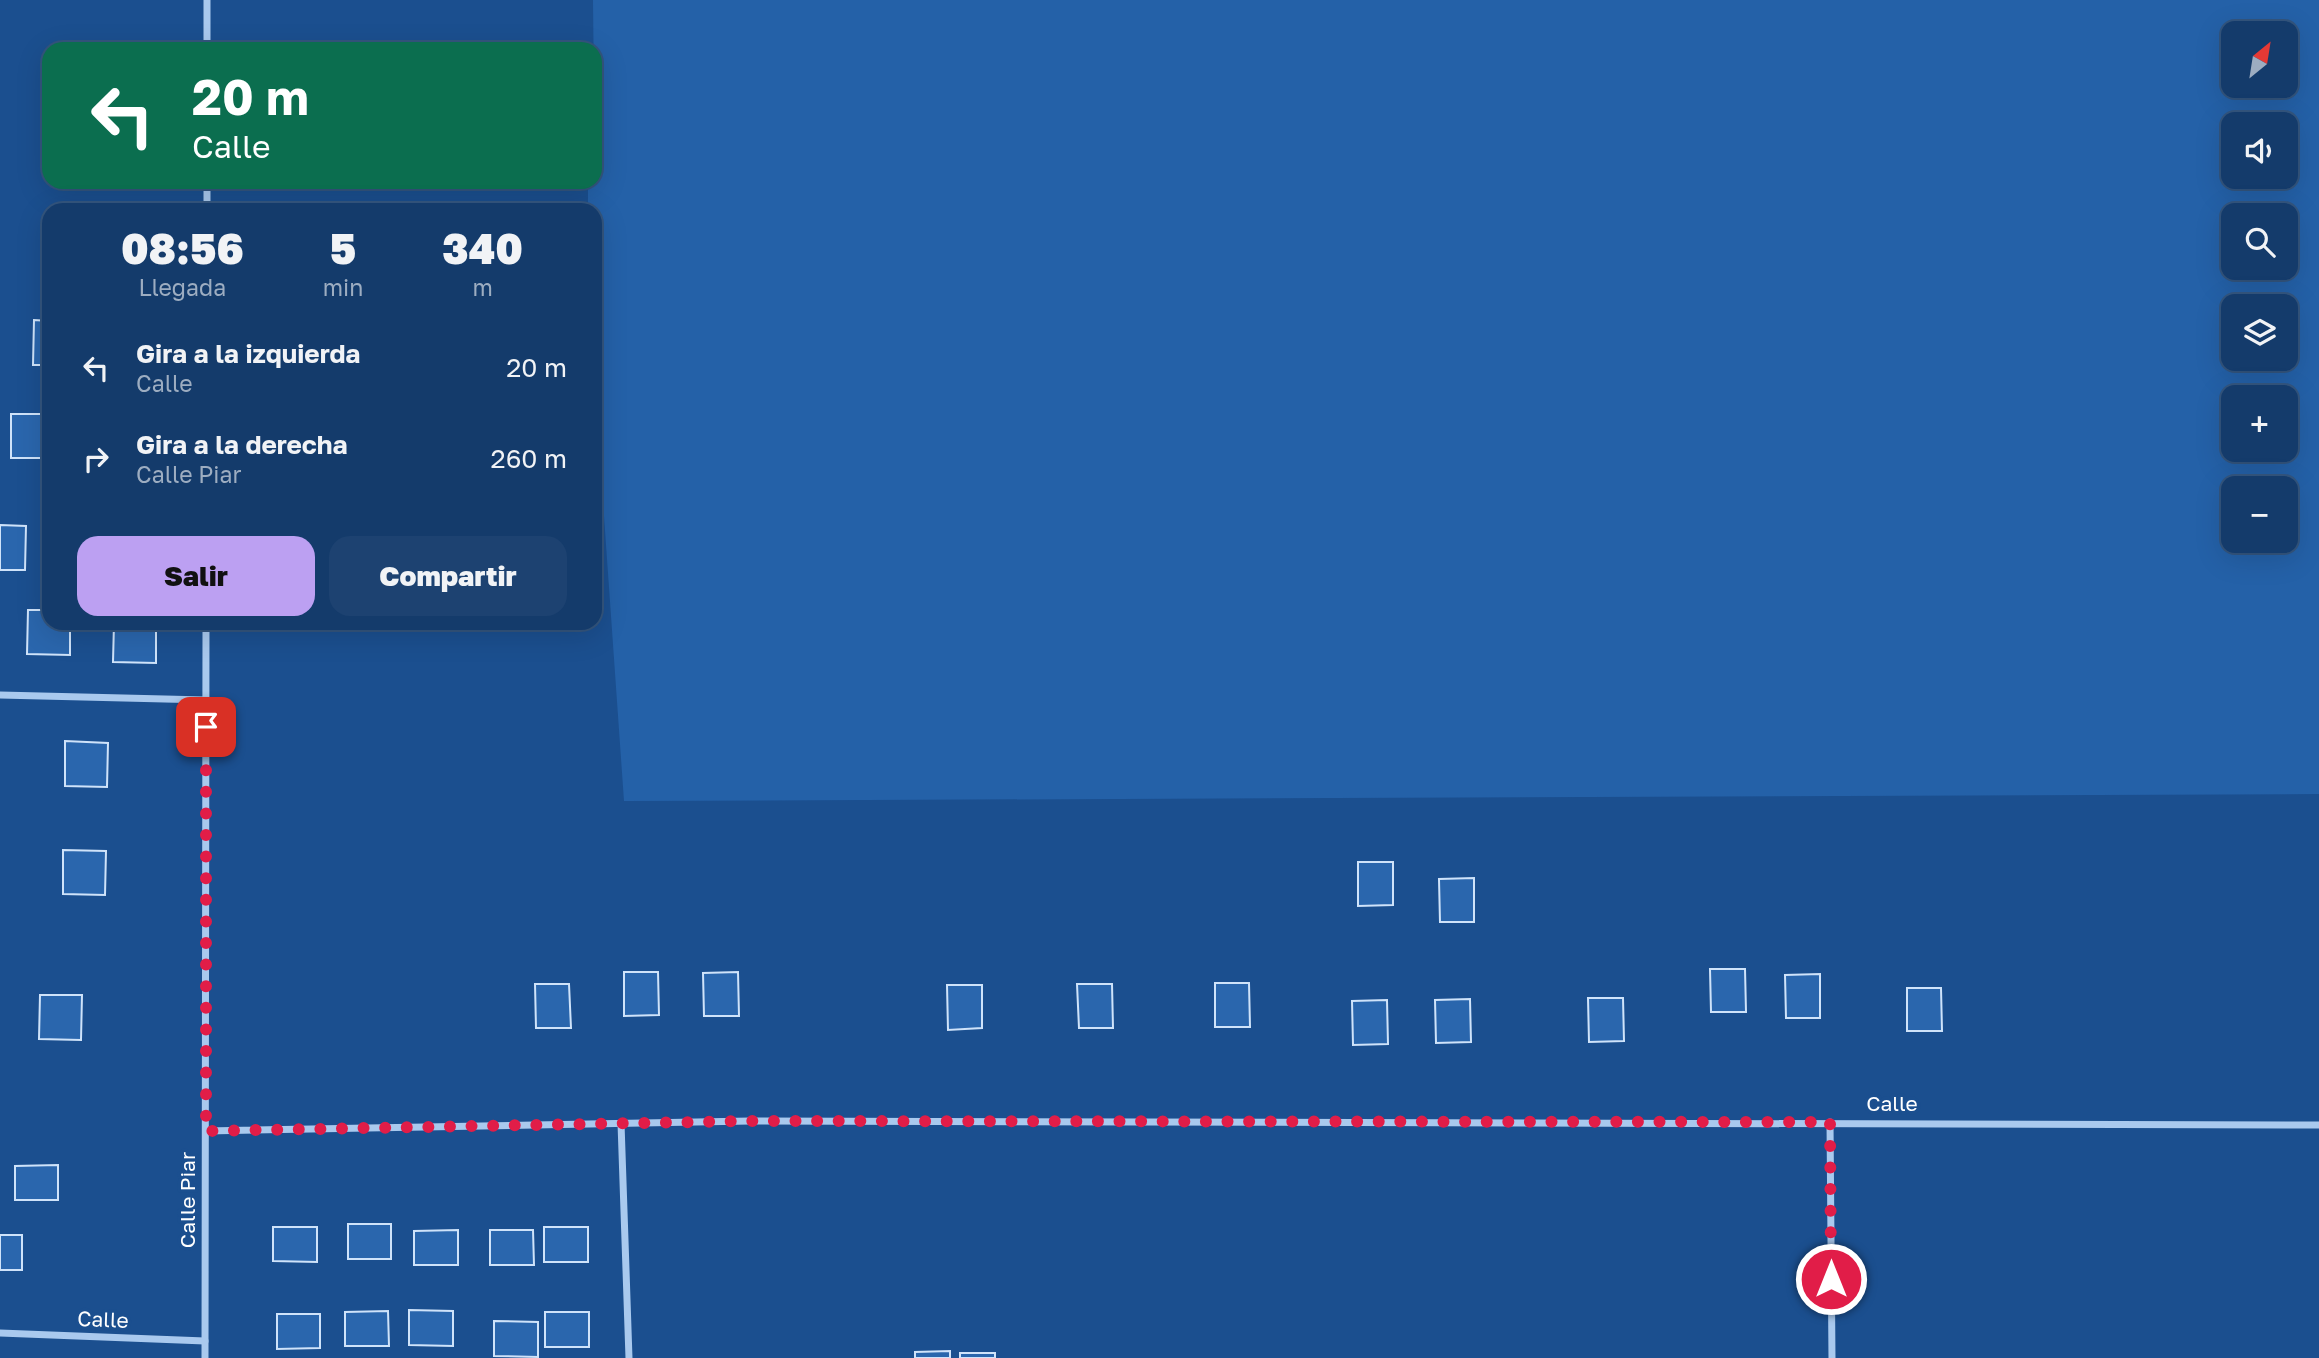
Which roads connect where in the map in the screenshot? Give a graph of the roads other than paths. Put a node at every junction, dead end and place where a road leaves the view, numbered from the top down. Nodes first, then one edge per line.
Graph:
1 (207, 0) edge
2 (207, 42) edge
3 (206, 630) edge
4 (0, 695) edge
5 (206, 700) junction
6 (1830, 1122) junction
7 (621, 1123) junction
8 (2319, 1125) edge
9 (206, 1131) junction
10 (0, 1333) edge
11 (205, 1341) junction
12 (205, 1358) edge
13 (629, 1358) edge
14 (1832, 1358) edge

1 - 2 street
3 - 5 street, Calle Piar
4 - 5 street
5 - 9 street, Calle Piar
6 - 7 street, Calle
6 - 8 street, Calle
6 - 14 street
7 - 9 street, Calle
7 - 13 street
9 - 11 street, Calle Piar
10 - 11 street, Calle
11 - 12 street, Calle Piar

